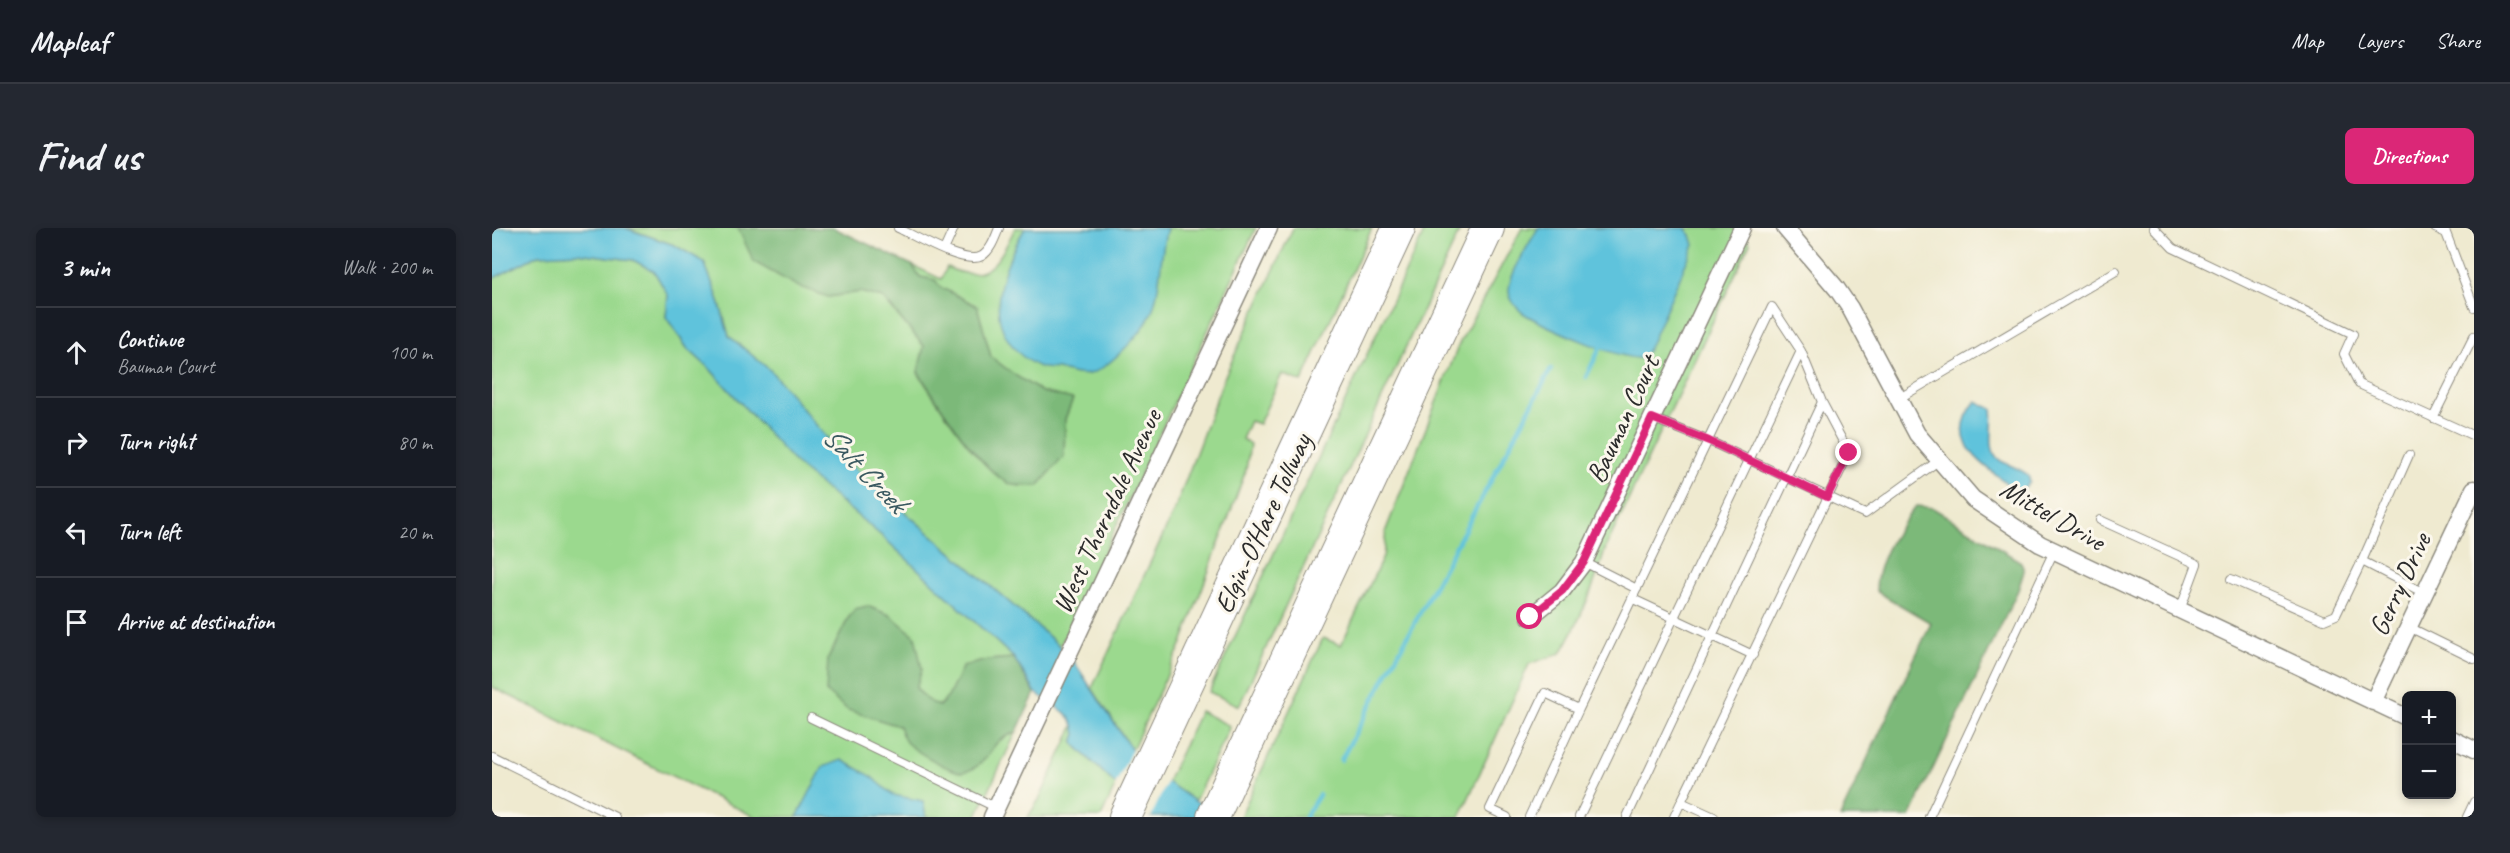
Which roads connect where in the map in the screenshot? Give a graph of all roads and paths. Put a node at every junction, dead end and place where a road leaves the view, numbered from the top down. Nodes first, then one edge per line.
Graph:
1 (954, 228) edge
2 (999, 228) edge
3 (1269, 228) edge
4 (1399, 228) edge
5 (1488, 228) edge
6 (1742, 228) edge
7 (1785, 228) edge
8 (2154, 228) edge
9 (2435, 228) edge
10 (901, 229) edge
11 (944, 250) junction
12 (2116, 271) dead end
13 (2474, 307) edge
14 (2474, 336) edge
15 (1801, 351) junction
16 (1898, 399) junction
17 (1822, 402) junction
18 (1652, 418) junction
19 (2433, 418) junction
20 (2474, 436) edge
21 (1709, 441) junction
22 (2409, 455) dead end
23 (1749, 460) junction
24 (1938, 461) junction
25 (1788, 479) junction
26 (2474, 489) edge
27 (1827, 497) junction
28 (2100, 520) dead end
29 (2054, 551) junction
30 (2362, 561) junction
31 (1584, 562) junction
32 (2231, 579) dead end
33 (1637, 590) junction
34 (2424, 593) junction
35 (1633, 599) junction
36 (2180, 610) junction
37 (1530, 617) dead end
38 (1673, 618) junction
39 (2409, 627) junction
40 (1712, 636) junction
41 (1753, 655) junction
42 (2474, 659) edge
43 (2373, 702) junction
44 (1580, 709) junction
45 (2402, 715) edge
46 (811, 718) dead end
47 (2456, 741) edge
48 (2474, 750) edge
49 (492, 756) edge
50 (1681, 802) junction
51 (2474, 802) edge
52 (994, 812) edge
53 (615, 817) edge
54 (1125, 817) edge
55 (1213, 817) edge
56 (1507, 817) edge
57 (1529, 817) edge
58 (1579, 817) edge
59 (1627, 817) edge
60 (1674, 817) edge
61 (1714, 817) edge
62 (1929, 817) edge
63 (2467, 817) edge

1 - 11 lane
2 - 11 lane
3 - 52 street, West Thorndale Avenue
4 - 54 highway, Elgin-O'Hare Tollway
5 - 55 highway
6 - 18 street, Bauman Court
7 - 16 street, Mittel Drive
8 - 19 lane
9 - 13 lane
10 - 11 lane
12 - 16 lane
14 - 19 lane
15 - 17 lane
15 - 21 lane
15 - 23 lane
16 - 24 street, Mittel Drive
17 - 25 lane
17 - 27 lane
18 - 21 lane
18 - 31 street, Bauman Court
19 - 20 lane
21 - 23 lane
21 - 33 lane
22 - 30 lane
23 - 25 lane
23 - 38 lane
24 - 27 lane
24 - 29 street, Mittel Drive
25 - 27 lane
25 - 40 lane
26 - 34 street, Gerry Drive
27 - 41 lane
28 - 36 lane
29 - 36 street, Mittel Drive
29 - 62 lane
30 - 32 lane
30 - 34 lane
31 - 33 lane
31 - 37 street, Bauman Court
33 - 35 lane
34 - 39 street, Gerry Drive
35 - 38 lane
35 - 44 lane
36 - 43 street, Mittel Drive
38 - 40 lane
38 - 58 lane
39 - 42 lane
39 - 43 street, Gerry Drive
40 - 41 lane
40 - 59 lane
41 - 50 lane
43 - 45 street, Mittel Drive
44 - 56 lane
44 - 57 lane
46 - 52 lane
47 - 48 street
49 - 53 lane
50 - 60 lane
50 - 61 lane
51 - 63 lane

